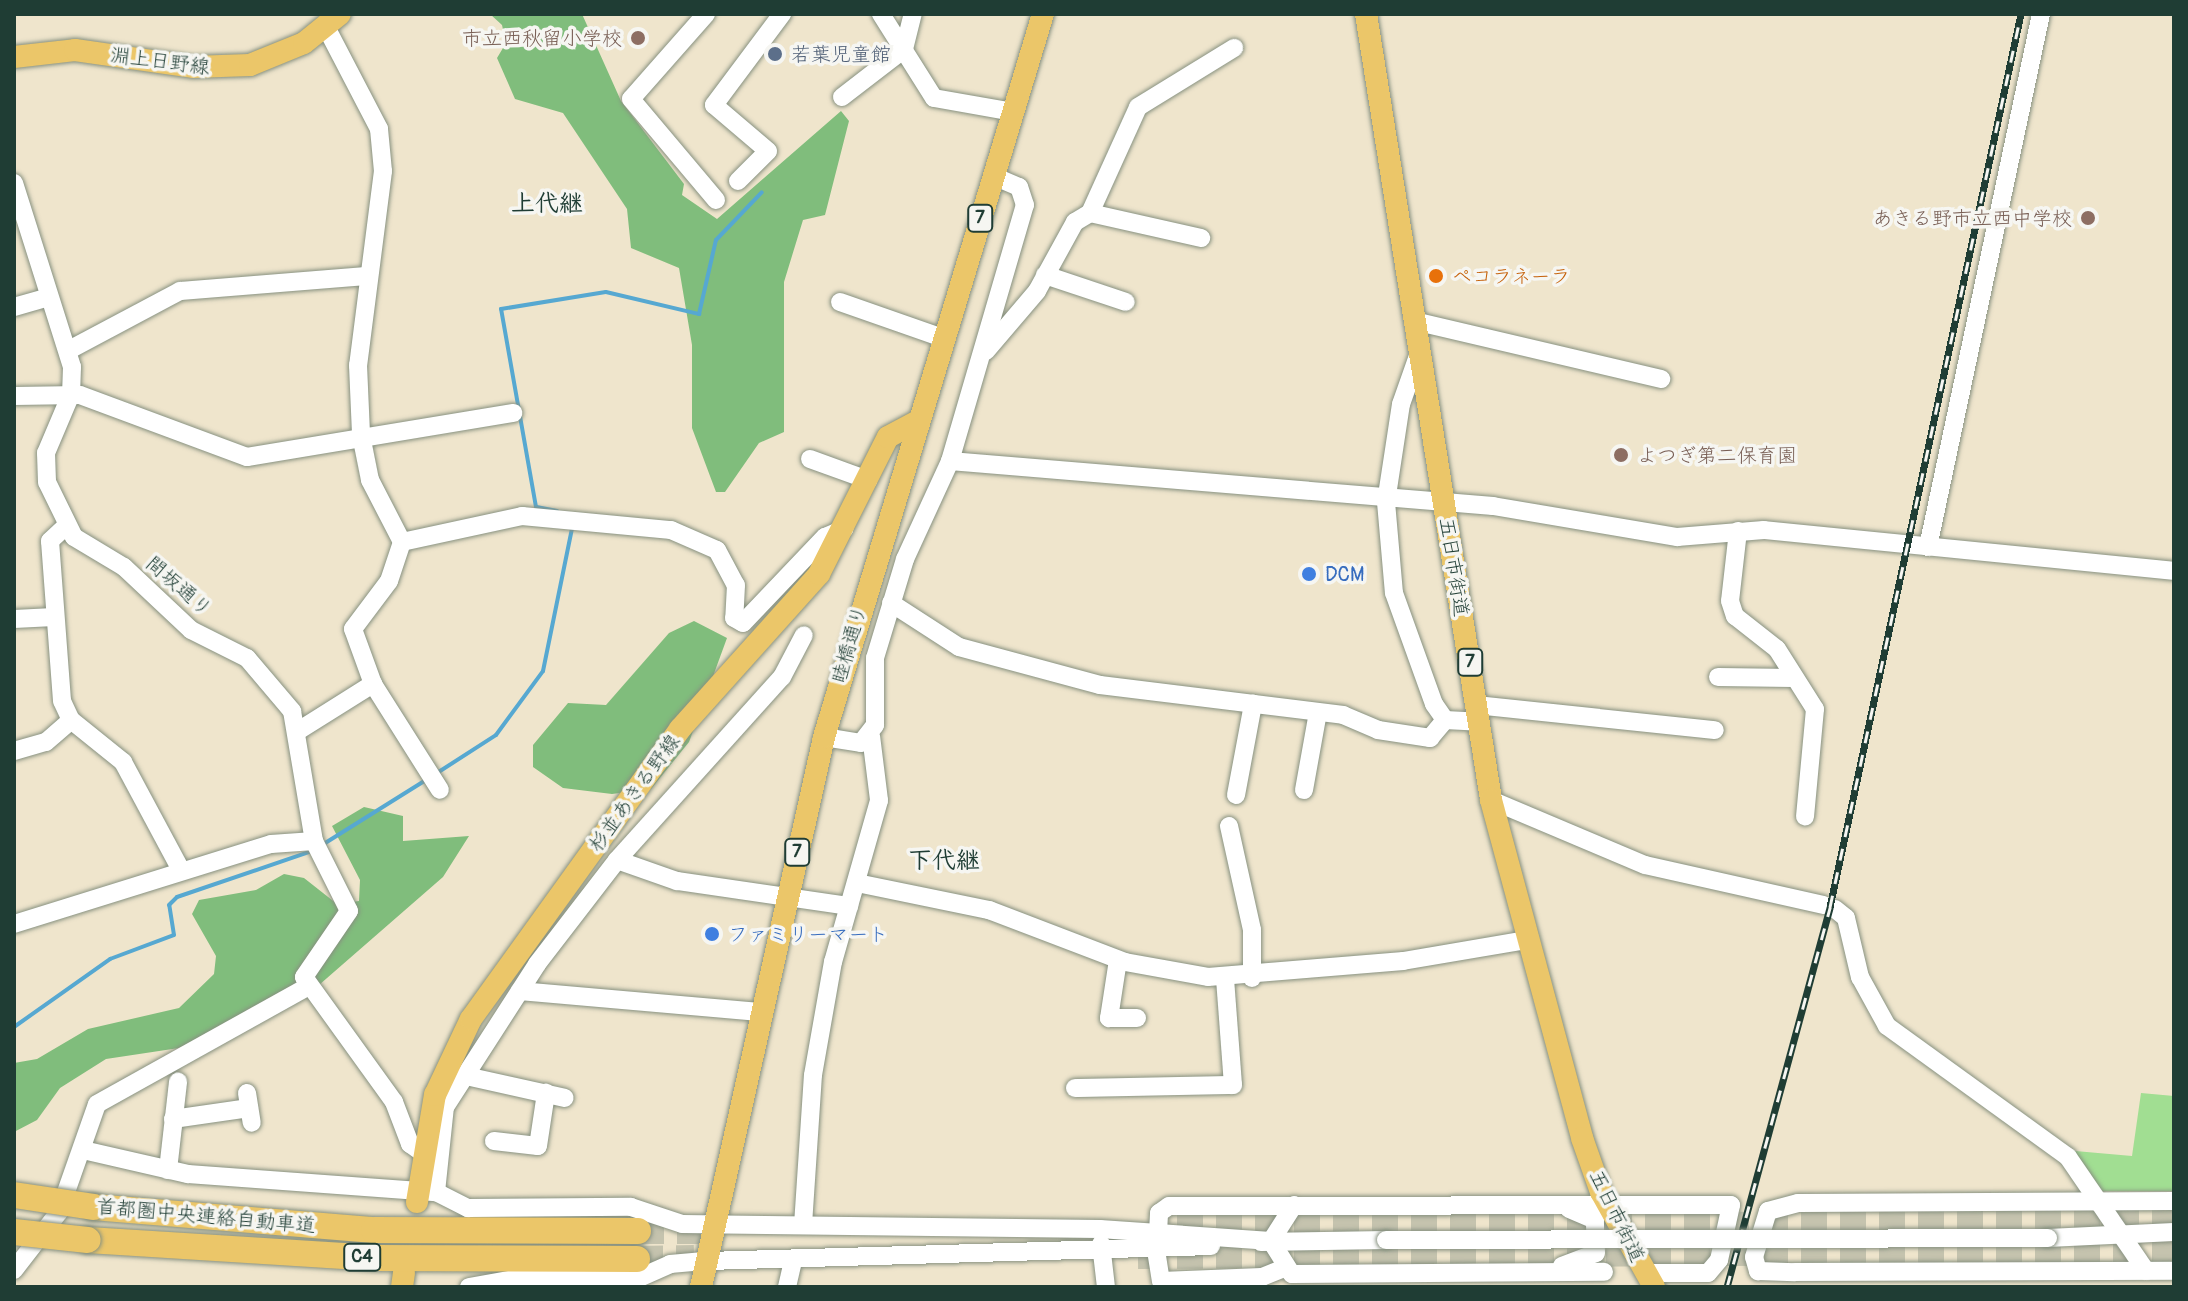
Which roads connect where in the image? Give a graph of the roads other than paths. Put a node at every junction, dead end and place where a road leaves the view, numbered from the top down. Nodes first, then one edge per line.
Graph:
1 (706, 14) edge
2 (782, 14) edge
3 (881, 14) edge
4 (913, 14) edge
5 (1043, 14) edge
6 (1366, 14) edge
7 (2041, 14) edge
8 (335, 18) edge
9 (1234, 48) dead end
10 (904, 49) junction
11 (14, 57) edge
12 (842, 97) dead end
13 (1013, 112) junction
14 (993, 176) junction
15 (738, 181) dead end
16 (14, 183) edge
17 (716, 200) dead end
18 (1090, 213) junction
19 (1201, 238) dead end
20 (1045, 275) junction
21 (366, 276) junction
22 (49, 297) junction
23 (840, 302) dead end
24 (1126, 302) dead end
25 (14, 307) edge
26 (1414, 321) junction
27 (943, 338) junction
28 (69, 350) junction
29 (1419, 353) junction
30 (980, 359) junction
31 (1661, 379) dead end
32 (71, 394) junction
33 (14, 396) edge
34 (513, 413) dead end
35 (916, 422) junction
36 (361, 435) junction
37 (810, 459) dead end
38 (950, 461) junction
39 (868, 480) junction
40 (1386, 502) junction
41 (1444, 504) junction
42 (66, 526) junction
43 (844, 529) junction
44 (1738, 531) junction
45 (402, 542) junction
46 (1928, 547) junction
47 (2174, 571) edge
48 (891, 603) junction
49 (54, 617) junction
50 (14, 619) edge
51 (804, 635) dead end
52 (1718, 677) dead end
53 (1793, 678) junction
54 (373, 684) junction
55 (1253, 704) junction
56 (1318, 712) junction
57 (1478, 714) junction
58 (71, 720) junction
59 (1445, 720) junction
60 (1715, 730) dead end
61 (298, 731) junction
62 (871, 736) junction
63 (824, 737) junction
64 (14, 751) edge
65 (435, 782) dead end
66 (1304, 790) dead end
67 (1236, 795) dead end
68 (1491, 800) junction
69 (1805, 817) dead end
70 (1229, 826) dead end
71 (314, 841) junction
72 (617, 860) junction
73 (181, 870) junction
74 (857, 883) junction
75 (786, 900) junction
76 (849, 906) junction
77 (14, 924) edge
78 (1527, 940) junction
79 (1118, 960) junction
80 (1252, 978) junction
81 (1225, 979) junction
82 (309, 986) junction
83 (520, 991) junction
84 (762, 1012) junction
85 (1137, 1018) dead end
86 (466, 1076) junction
87 (178, 1082) dead end
88 (1075, 1088) dead end
89 (546, 1093) junction
90 (565, 1098) dead end
91 (249, 1108) dead end
92 (173, 1119) junction
93 (494, 1141) dead end
94 (83, 1150) junction
95 (423, 1153) junction
96 (168, 1170) junction
97 (14, 1195) edge
98 (424, 1195) junction
99 (2174, 1201) edge
100 (2098, 1202) junction
101 (1551, 1204) junction
102 (1608, 1204) junction
103 (1294, 1205) junction
104 (716, 1224) junction
105 (803, 1225) junction
106 (1100, 1229) junction
107 (638, 1231) tunnel mouth
108 (14, 1232) edge
109 (2174, 1232) edge
110 (2121, 1236) junction
111 (1627, 1240) junction
112 (1271, 1241) junction
113 (1157, 1242) junction
114 (1101, 1255) junction
115 (793, 1260) junction
116 (707, 1261) junction
117 (1284, 1268) junction
118 (14, 1270) edge
119 (2146, 1271) junction
120 (2174, 1271) edge
121 (1554, 1273) junction
122 (634, 1275) edge
123 (1412, 1280) edge
124 (1605, 1280) edge
125 (1650, 1280) edge
126 (1795, 1280) edge
127 (469, 1287) edge
128 (701, 1287) edge
129 (787, 1287) edge
130 (1106, 1287) edge

1 - 17 street
2 - 15 street
3 - 10 street
4 - 10 street
5 - 13 main road, 睦橋通り / 7
6 - 26 main road, 五日市街道 / 7
7 - 46 street
8 - 11 main road, 淵上日野線
8 - 21 street
9 - 18 street
10 - 12 street
10 - 13 street
13 - 14 main road, 睦橋通り / 7
14 - 27 main road, 睦橋通り / 7
14 - 30 street
16 - 22 street, 間坂通り
18 - 19 street
18 - 20 street
20 - 24 street
20 - 30 street
21 - 28 street
21 - 36 street
22 - 25 street
22 - 28 street, 間坂通り
23 - 27 street
26 - 29 main road, 五日市街道 / 7
26 - 31 street
27 - 35 main road, 睦橋通り / 7
28 - 32 street, 間坂通り
29 - 40 street
29 - 41 main road, 五日市街道 / 7
30 - 38 street
32 - 33 street
32 - 36 street
32 - 42 street, 間坂通り
34 - 36 street
35 - 39 main road, 杉並あきる野線
35 - 63 main road, 睦橋通り / 7
36 - 45 street
37 - 39 street
38 - 40 street
38 - 48 street
39 - 43 main road, 杉並あきる野線
40 - 41 street
40 - 59 street
41 - 44 street
41 - 57 main road, 五日市街道 / 7
42 - 49 street
42 - 61 street, 間坂通り
43 - 45 street
43 - 95 main road, 杉並あきる野線
44 - 46 street
44 - 53 street
45 - 54 street
46 - 47 street
48 - 55 street
48 - 62 street
49 - 50 street
49 - 58 street
51 - 72 street
52 - 53 street
53 - 69 street
54 - 61 street
54 - 65 street
55 - 56 street
55 - 67 street
56 - 59 street
56 - 66 street
57 - 59 street
57 - 60 street
57 - 68 main road, 五日市街道 / 7
58 - 64 street
58 - 73 street
61 - 71 street, 間坂通り
62 - 63 street
62 - 74 street
63 - 75 main road, 睦橋通り / 7
68 - 78 main road, 五日市街道 / 7
68 - 100 street
70 - 80 street
71 - 73 street
71 - 82 street, 間坂通り
72 - 75 street
72 - 83 street
73 - 77 street
74 - 76 street
74 - 79 street
75 - 76 street
75 - 84 main road, 睦橋通り / 7
76 - 105 street
78 - 80 street
78 - 102 main road, 五日市街道 / 7
79 - 81 street
79 - 85 street
80 - 81 street
81 - 88 street
82 - 94 street
82 - 95 street
83 - 84 street
83 - 86 street
84 - 104 main road, 睦橋通り / 7
86 - 89 street
86 - 98 street
87 - 92 street
89 - 90 street
89 - 93 street
91 - 92 street
92 - 96 street
94 - 96 street
94 - 118 street
95 - 98 main road, 杉並あきる野線
96 - 98 street
97 - 107 highway, 首都圏中央連絡自動車道 / C4, bridge
98 - 104 street
99 - 100 street
100 - 110 street
100 - 126 street
101 - 102 street
101 - 103 street
101 - 121 street
102 - 111 main road, 五日市街道 / 7
102 - 125 street
103 - 112 street
103 - 113 street
104 - 105 street
104 - 116 main road, 睦橋通り / 7
105 - 106 street
106 - 113 street
106 - 114 street
108 - 122 highway, 首都圏中央連絡自動車道 / C4, bridge
109 - 110 street
110 - 112 street, bridge
110 - 119 street
111 - 124 street
111 - 125 main road, 五日市街道 / 7
112 - 113 street
112 - 117 street
113 - 114 street
113 - 117 street
114 - 115 street
114 - 130 street
115 - 116 street
115 - 129 street
116 - 122 street
116 - 128 main road, 睦橋通り / 7
117 - 123 street
119 - 120 street
119 - 126 street
121 - 123 street
121 - 124 street
122 - 127 street

